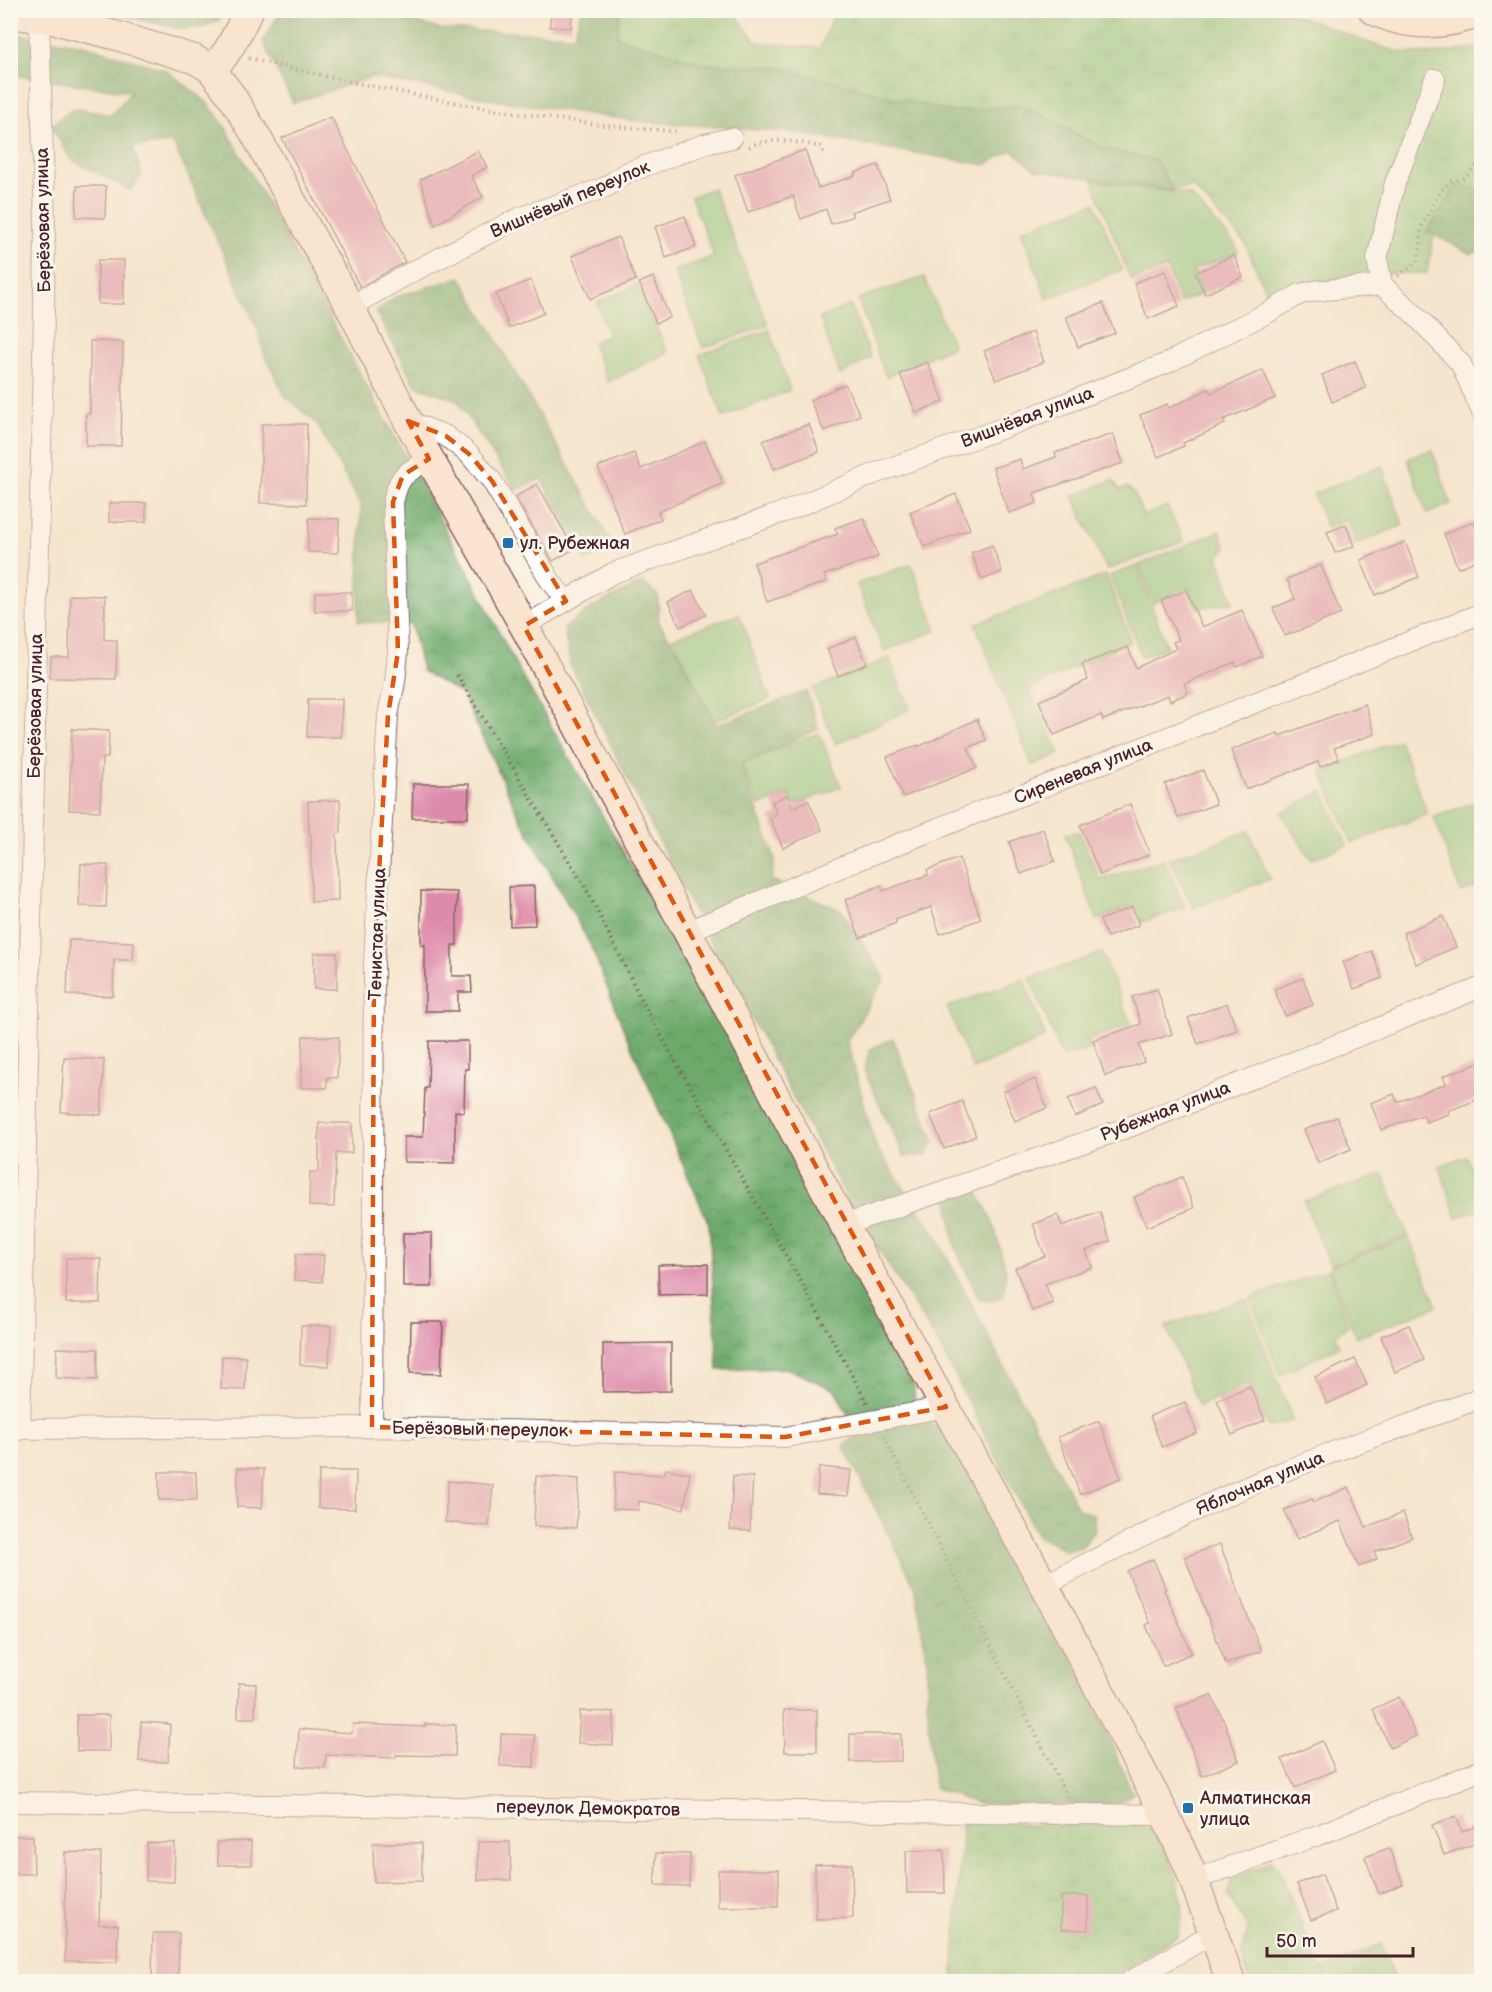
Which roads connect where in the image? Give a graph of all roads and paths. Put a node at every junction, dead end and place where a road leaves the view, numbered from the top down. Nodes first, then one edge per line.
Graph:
1 (249, 10) edge
2 (1373, 11) edge
3 (1482, 12) edge
4 (10, 14) edge
5 (39, 18) junction
6 (245, 57) dead end
7 (210, 69) junction
8 (1435, 79) dead end
9 (686, 133) dead end
10 (732, 138) joint
11 (825, 156) dead end
12 (1482, 158) edge
13 (1382, 285) junction
14 (350, 307) junction
15 (1461, 364) junction
16 (1482, 381) edge
17 (1482, 412) edge
18 (408, 420) junction
19 (429, 459) junction
20 (566, 601) junction
21 (1482, 613) edge
22 (524, 626) junction
23 (457, 675) dead end
24 (686, 932) junction
25 (1482, 987) edge
26 (844, 1225) junction
27 (1482, 1397) edge
28 (946, 1407) junction
29 (870, 1410) dead end
30 (372, 1426) junction
31 (15, 1430) edge
32 (880, 1430) dead end
33 (1044, 1585) junction
34 (1482, 1770) edge
35 (1069, 1798) dead end
36 (10, 1802) edge
37 (1165, 1815) junction
38 (1194, 1881) junction
39 (1213, 1933) junction
40 (1130, 1982) edge
41 (1231, 1982) edge

1 - 7 street
2 - 3 street
4 - 5 street
5 - 7 street
5 - 31 street, Берёзовая улица
6 - 9 path
7 - 14 street
8 - 13 street
10 - 11 path
10 - 14 street, Вишнёвый переулок
12 - 13 path
13 - 15 street
13 - 20 street, Вишнёвая улица
14 - 18 street
15 - 16 street
15 - 17 street
18 - 19 street
18 - 20 street
19 - 22 street
19 - 30 street, Тенистая улица
20 - 22 street, Вишнёвая улица
21 - 24 street, Сиреневая улица
22 - 24 street
23 - 29 path
24 - 26 street
25 - 26 street, Рубежная улица
26 - 28 street
27 - 33 street, Яблочная улица
28 - 30 street, Берёзовый переулок
28 - 33 street
30 - 31 street, Берёзовый переулок
32 - 35 path
33 - 37 street
34 - 38 street
36 - 37 street, переулок Демократов
37 - 38 street
38 - 39 street
39 - 40 street
39 - 41 street

